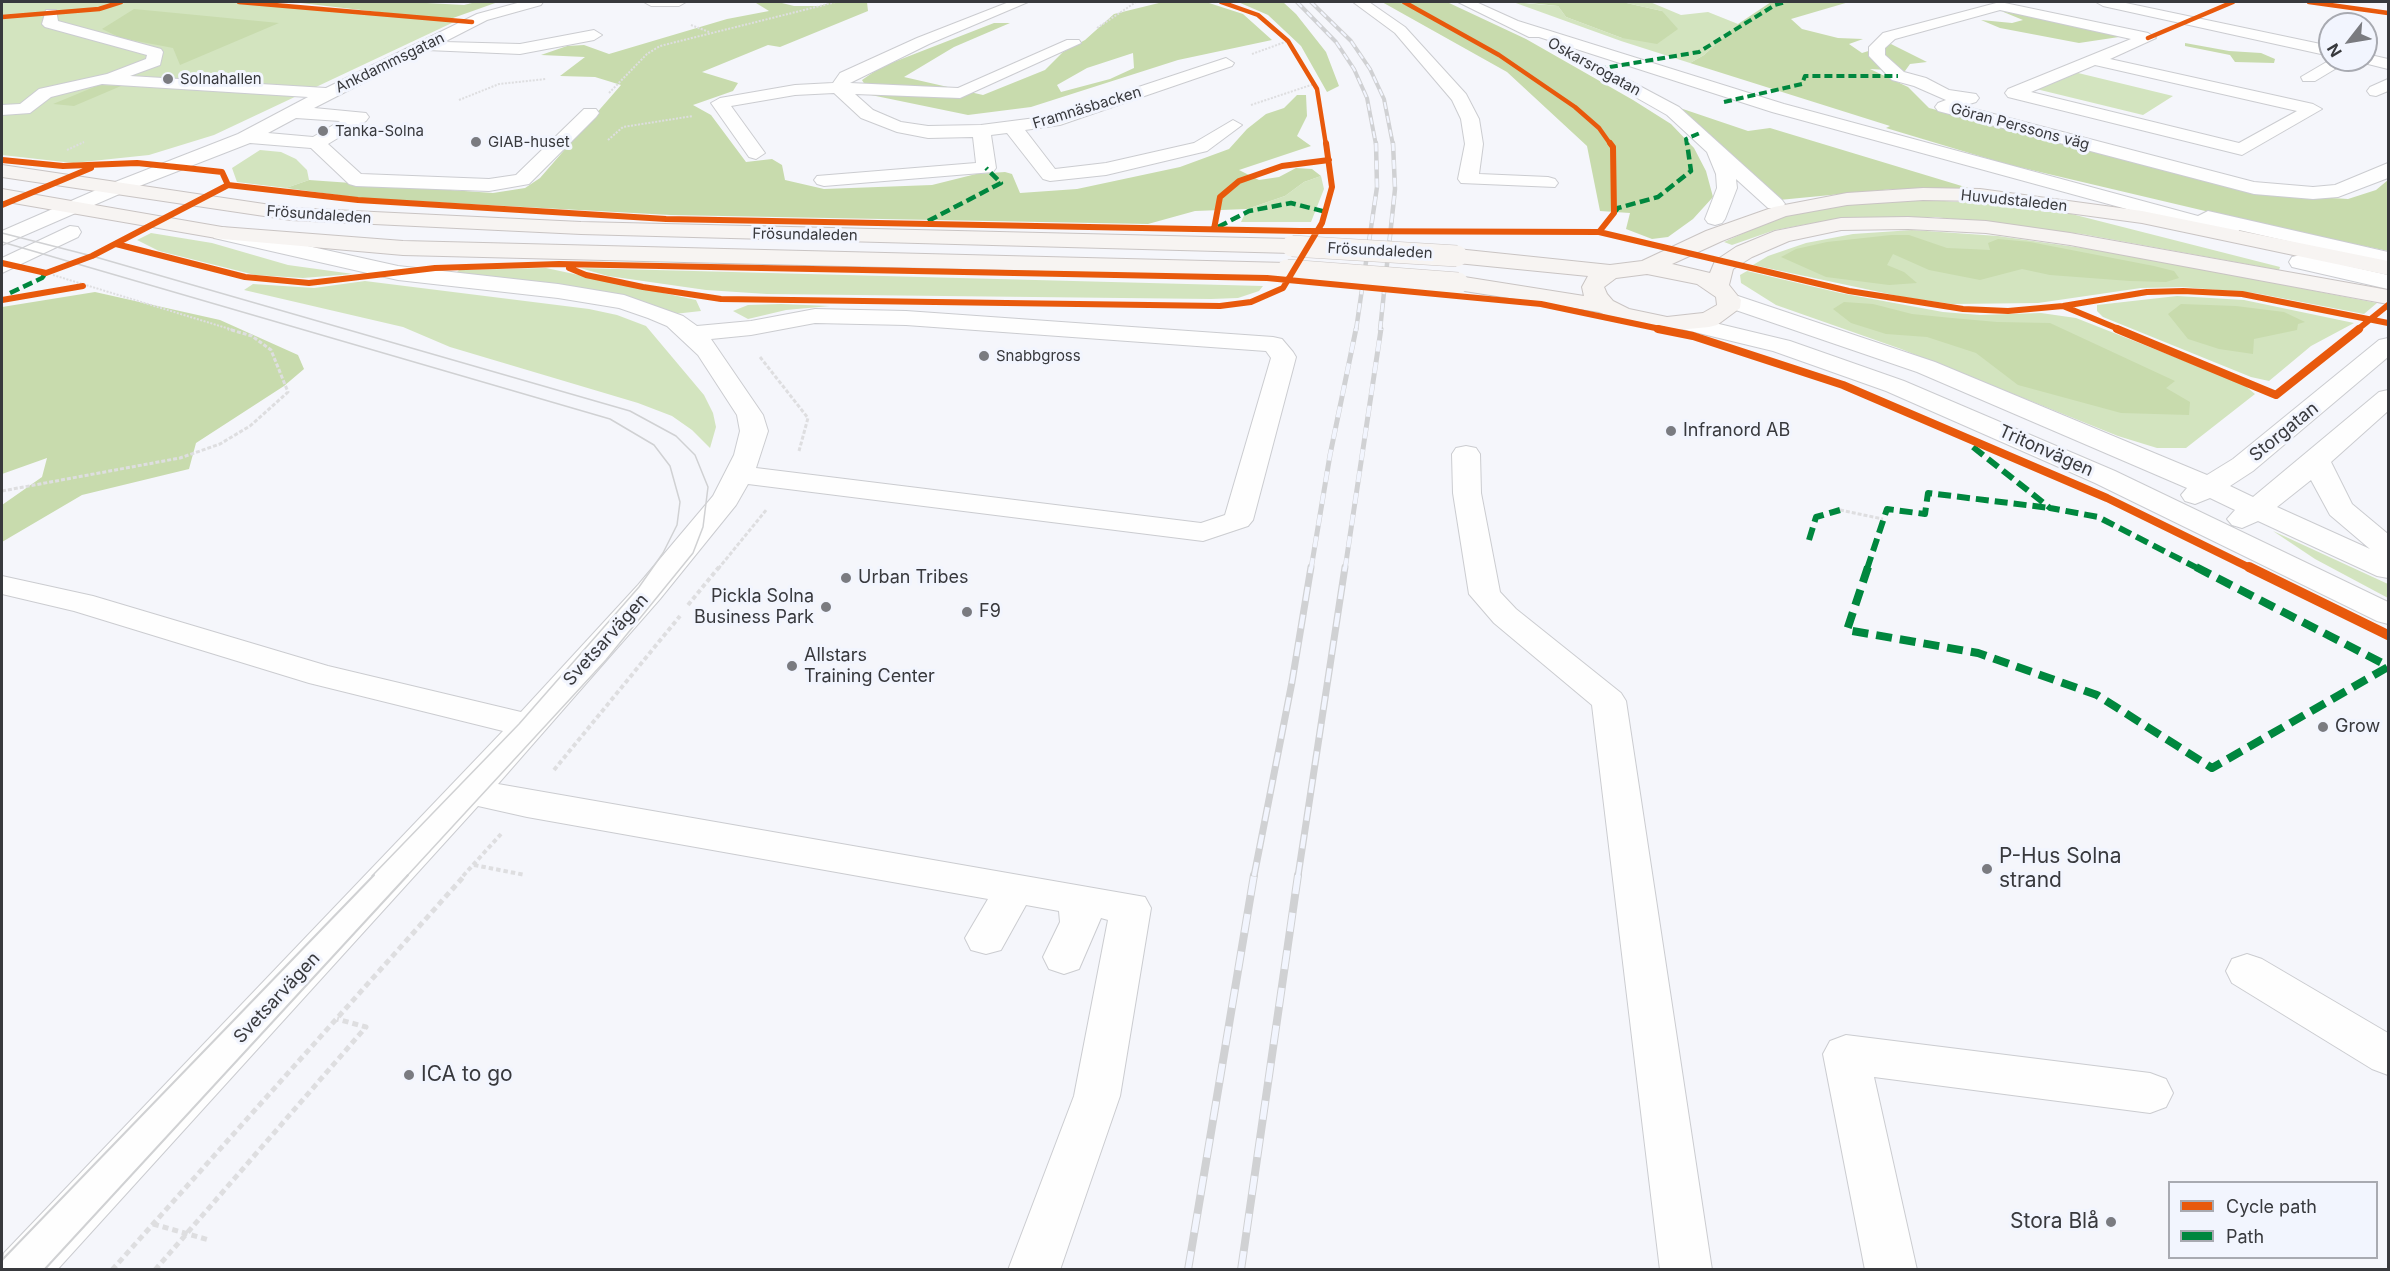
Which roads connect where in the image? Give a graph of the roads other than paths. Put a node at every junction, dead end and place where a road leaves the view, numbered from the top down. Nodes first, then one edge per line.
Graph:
1 (651, 2) edge
2 (679, 2) edge
3 (1021, 2) edge
4 (1360, 2) edge
5 (1465, 2) edge
6 (2103, 2) edge
7 (524, 3) edge
8 (51, 13) dead end
9 (1516, 25) junction
10 (2292, 27) dead end
11 (594, 35) dead end
12 (2270, 38) junction
13 (1073, 44) road end
14 (425, 46) junction
15 (2318, 48) edge
16 (2093, 60) junction
17 (1226, 63) road end
18 (2319, 72) edge
19 (2309, 77) dead end
20 (102, 79) junction
21 (838, 88) junction
22 (329, 93) junction
23 (2, 110) edge
24 (292, 112) junction
25 (590, 113) road end
26 (1233, 124) road end
27 (1013, 128) junction
28 (981, 131) junction
29 (248, 136) junction
30 (316, 142) junction
31 (1714, 146) junction
32 (756, 153) dead end
33 (1896, 159) dead end
34 (2388, 169) edge
35 (2, 171) edge
36 (1962, 178) dead end
37 (825, 180) dead end
38 (1548, 183) dead end
39 (117, 188) junction
40 (146, 193) junction
41 (2019, 194) dead end
42 (2, 195) edge
43 (2097, 197) junction
44 (1775, 204) dead end
45 (73, 207) junction
46 (107, 213) junction
47 (1715, 219) dead end
48 (2156, 228) dead end
49 (222, 233) junction
50 (2, 239) edge
51 (2292, 247) junction
52 (2388, 258) edge
53 (3, 265) edge
54 (1647, 267) junction
55 (1610, 272) junction
56 (2380, 284) edge
57 (1723, 293) junction
58 (1605, 306) junction
59 (1690, 324) junction
60 (692, 334) junction
61 (2388, 345) edge
62 (2388, 398) edge
63 (1466, 454) dead end
64 (2316, 461) junction
65 (739, 474) junction
66 (2208, 487) junction
67 (2173, 508) junction
68 (2256, 509) junction
69 (2223, 532) junction
70 (2388, 549) edge
71 (2388, 569) edge
72 (2, 585) edge
73 (2388, 614) edge
74 (529, 726) junction
75 (470, 791) junction
76 (1015, 889) junction
77 (1077, 899) junction
78 (986, 938) dead end
79 (1064, 957) dead end
80 (2247, 971) dead end
81 (2388, 1056) edge
82 (2150, 1093) dead end
83 (2, 1264) edge
84 (21, 1269) edge
85 (1034, 1269) edge
86 (1686, 1269) edge
87 (1891, 1269) edge

1 - 2 street
3 - 21 street
4 - 38 street
5 - 9 street, Oskarsrogatan
6 - 12 street
7 - 14 street, Ankdammsgatan
8 - 20 street
9 - 31 street, Oskarsrogatan
9 - 33 street
9 - 43 street
10 - 12 street
11 - 14 street
12 - 15 street
13 - 21 street
14 - 22 street, Ankdammsgatan
16 - 16 street, Göran Perssons väg
16 - 34 street, Göran Perssons väg
17 - 27 street, Framnäsbacken
18 - 19 street
20 - 22 street
20 - 23 street
21 - 28 street, Framnäsbacken
21 - 32 street
22 - 24 street, Ankdammsgatan
24 - 29 street, Ankdammsgatan
24 - 30 street
25 - 30 street
26 - 27 street
27 - 28 street, Framnäsbacken
28 - 37 street
29 - 30 street
29 - 39 street, Ankdammsgatan
29 - 40 street, Ankdammsgatan
31 - 44 street, Oskarsrogatan
31 - 47 street, Oskarsrogatan
35 - 39 main road, Frösundaleden
36 - 41 street
39 - 40 main road, Frösundaleden
39 - 45 street, Ankdammsgatan
40 - 46 street, Ankdammsgatan
40 - 55 main road, Frösundaleden, bridge
42 - 45 main road, Frösundaleden
43 - 51 street
43 - 52 street
45 - 46 main road, Frösundaleden
45 - 50 street, Ankdammsgatan
46 - 49 main road, Frösundaleden
46 - 53 street, Ankdammsgatan
48 - 56 street
49 - 58 main road, Frösundaleden, bridge
49 - 60 street, Svetsarvägen
51 - 54 main road, Huvudstaleden
51 - 56 main road, Huvudstaleden
54 - 55 main road, Frösundaleden
54 - 57 main road
55 - 58 main road
56 - 57 main road, Huvudstaleden
57 - 59 main road, Huvudstaleden
57 - 66 street, Tritonvägen
58 - 59 main road, Frösundaleden
59 - 67 street, Tritonvägen
60 - 65 street, Svetsarvägen
60 - 65 street
61 - 66 street, Storgatan
62 - 64 street
63 - 86 street
64 - 68 street
64 - 70 street
65 - 74 street, Svetsarvägen
66 - 67 street, Storgatan
66 - 68 street, Tritonvägen
67 - 69 street, Tritonvägen
68 - 69 street
68 - 71 street, Tritonvägen
69 - 73 street, Tritonvägen
72 - 74 street
74 - 75 street, Svetsarvägen
75 - 76 street
75 - 84 street, Svetsarvägen
76 - 77 street
76 - 78 street
77 - 79 street
77 - 85 street
80 - 81 street
82 - 87 street
83 - 84 street

